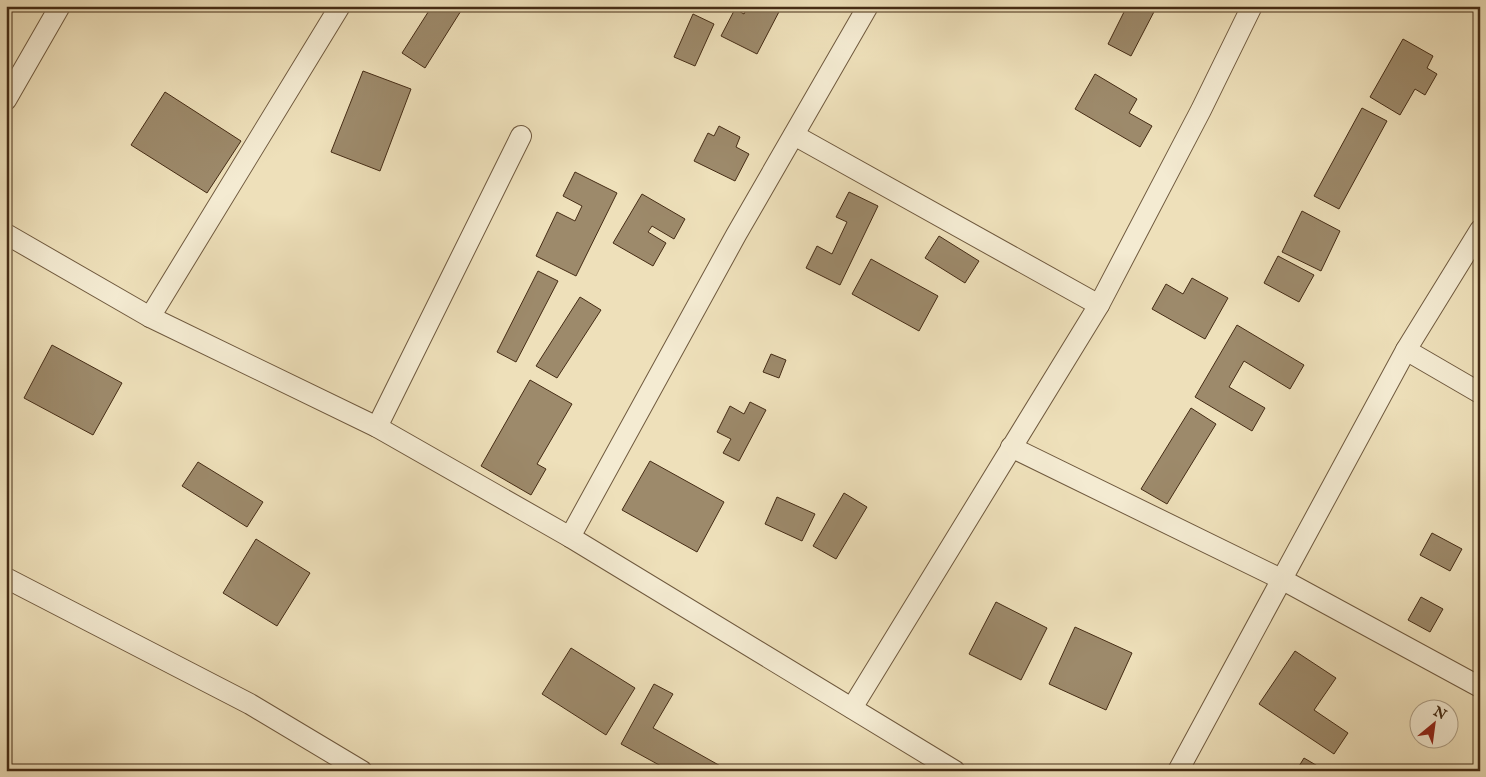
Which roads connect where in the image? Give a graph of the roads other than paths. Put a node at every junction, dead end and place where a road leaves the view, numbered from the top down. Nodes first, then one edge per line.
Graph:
1 (60, 6) edge
2 (340, 6) edge
3 (868, 6) edge
4 (1252, 6) edge
5 (6, 100) edge
6 (794, 135) junction
7 (521, 136) dead end
8 (1480, 230) edge
9 (6, 234) edge
10 (1099, 305) junction
11 (150, 317) junction
12 (1406, 350) junction
13 (1480, 393) edge
14 (377, 427) junction
15 (1010, 447) junction
16 (570, 537) junction
17 (6, 578) edge
18 (1283, 580) junction
19 (1480, 687) edge
20 (852, 708) junction
21 (362, 771) edge
22 (955, 771) edge
23 (1178, 771) edge

1 - 5 street
2 - 11 street
3 - 6 street
4 - 10 street
6 - 10 street
6 - 16 street
7 - 14 street
8 - 12 street
9 - 11 street
10 - 15 street
11 - 14 street
12 - 13 street
12 - 18 street
14 - 16 street
15 - 18 street
15 - 20 street
16 - 20 street
17 - 21 street
18 - 19 street
18 - 23 street
20 - 22 street

